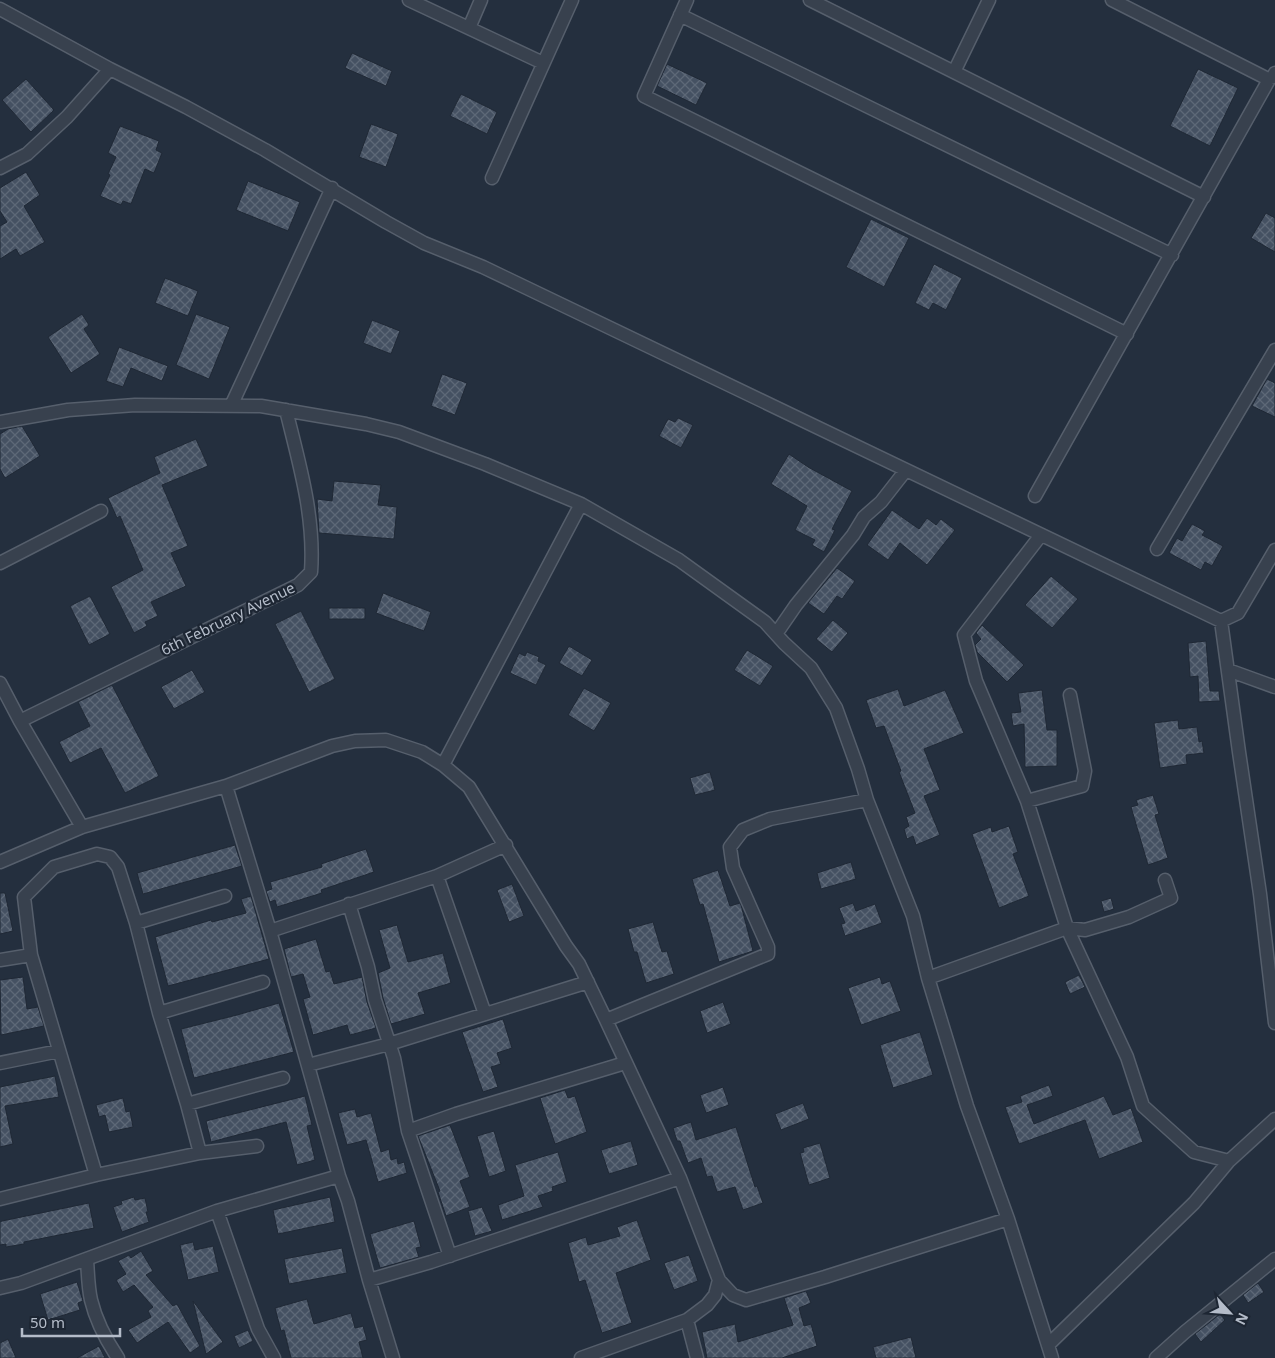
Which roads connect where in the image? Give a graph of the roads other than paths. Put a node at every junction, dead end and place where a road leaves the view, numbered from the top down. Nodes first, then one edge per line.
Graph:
1 (409, 0) edge
2 (481, 0) edge
3 (572, 0) edge
4 (687, 0) edge
5 (810, 0) edge
6 (990, 0) edge
7 (1112, 0) edge
8 (827, 4) edge
9 (4, 7) edge
10 (680, 15) junction
11 (469, 28) junction
12 (543, 63) junction
13 (110, 69) junction
14 (954, 72) junction
15 (1273, 76) edge
16 (1263, 93) junction
17 (1275, 100) edge
18 (0, 168) edge
19 (492, 178) dead end
20 (332, 188) junction
21 (1204, 197) junction
22 (1172, 255) junction
23 (1127, 334) junction
24 (1275, 350) edge
25 (231, 406) junction
26 (286, 410) junction
27 (0, 422) edge
28 (906, 470) junction
29 (1035, 496) dead end
30 (581, 504) junction
31 (101, 511) dead end
32 (1041, 535) junction
33 (1157, 549) dead end
34 (1275, 550) edge
35 (0, 563) edge
36 (1221, 622) junction
37 (776, 634) junction
38 (1228, 670) junction
39 (0, 683) edge
40 (1275, 687) edge
41 (1070, 695) dead end
42 (20, 721) junction
43 (443, 765) junction
44 (226, 786) junction
45 (867, 800) junction
46 (1027, 801) junction
47 (82, 827) junction
48 (506, 845) junction
49 (0, 862) edge
50 (437, 876) junction
51 (1165, 880) dead end
52 (225, 896) dead end
53 (349, 904) junction
54 (136, 923) junction
55 (1067, 928) junction
56 (270, 931) junction
57 (31, 955) junction
58 (0, 960) edge
59 (928, 978) junction
60 (263, 982) dead end
61 (588, 982) junction
62 (159, 1013) junction
63 (485, 1014) junction
64 (606, 1020) junction
65 (1275, 1023) edge
66 (389, 1044) junction
67 (60, 1051) junction
68 (0, 1063) edge
69 (626, 1063) junction
70 (308, 1065) junction
71 (283, 1078) dead end
72 (187, 1104) junction
73 (1275, 1119) edge
74 (408, 1131) junction
75 (257, 1146) dead end
76 (200, 1153) junction
77 (1229, 1161) junction
78 (96, 1175) junction
79 (340, 1176) junction
80 (680, 1178) junction
81 (0, 1199) edge
82 (217, 1211) junction
83 (1008, 1219) junction
84 (450, 1256) junction
85 (1275, 1259) edge
86 (87, 1260) junction
87 (369, 1280) junction
88 (719, 1280) junction
89 (0, 1288) edge
90 (687, 1320) junction
91 (1048, 1344) junction
92 (118, 1358) edge
93 (274, 1358) edge
94 (393, 1358) edge
95 (581, 1358) edge
96 (697, 1358) edge
97 (1052, 1358) edge
98 (1156, 1358) edge

1 - 11 street
2 - 11 street
3 - 12 street
4 - 10 street
5 - 8 street
6 - 14 street
7 - 15 street
8 - 14 street
9 - 13 street
10 - 22 street
10 - 23 street
11 - 12 street
12 - 19 street
13 - 18 street
13 - 20 street
14 - 21 street
15 - 16 street
16 - 17 street
16 - 21 street
20 - 25 street
20 - 28 street
21 - 22 street
22 - 23 street
23 - 29 street
24 - 33 street
25 - 26 street
25 - 27 street
26 - 30 street
26 - 42 street, 6th February Avenue
28 - 32 street
28 - 37 street
30 - 37 street
30 - 43 street
31 - 35 street
32 - 36 street
32 - 46 street
34 - 36 street
36 - 38 street
37 - 45 street
38 - 40 street
38 - 65 street
39 - 42 street
41 - 46 street
42 - 47 street
43 - 44 street
43 - 48 street
44 - 47 street
44 - 56 street
45 - 59 street
45 - 64 street
46 - 55 street
47 - 49 street
48 - 50 street
48 - 61 street
50 - 53 street
50 - 63 street
51 - 55 street
52 - 54 street
53 - 56 street
53 - 66 street
54 - 57 street
54 - 62 street
55 - 59 street
55 - 77 street
56 - 70 street
57 - 58 street
57 - 67 street
59 - 83 street
60 - 62 street
61 - 63 street
61 - 64 street
62 - 72 street
63 - 66 street
64 - 69 street
66 - 70 street
66 - 74 street
67 - 68 street
67 - 78 street
69 - 74 street
69 - 80 street
70 - 79 street
71 - 72 street
72 - 76 street
73 - 77 street
74 - 84 street
75 - 76 street
76 - 78 street
77 - 91 street
78 - 81 street
79 - 82 street
79 - 87 street
80 - 84 street
80 - 88 street
82 - 86 street
82 - 93 street
83 - 88 street
83 - 91 street
84 - 87 street
85 - 98 street
86 - 89 street
86 - 92 street
87 - 94 street
88 - 90 street
90 - 95 street
90 - 96 street
91 - 97 street

